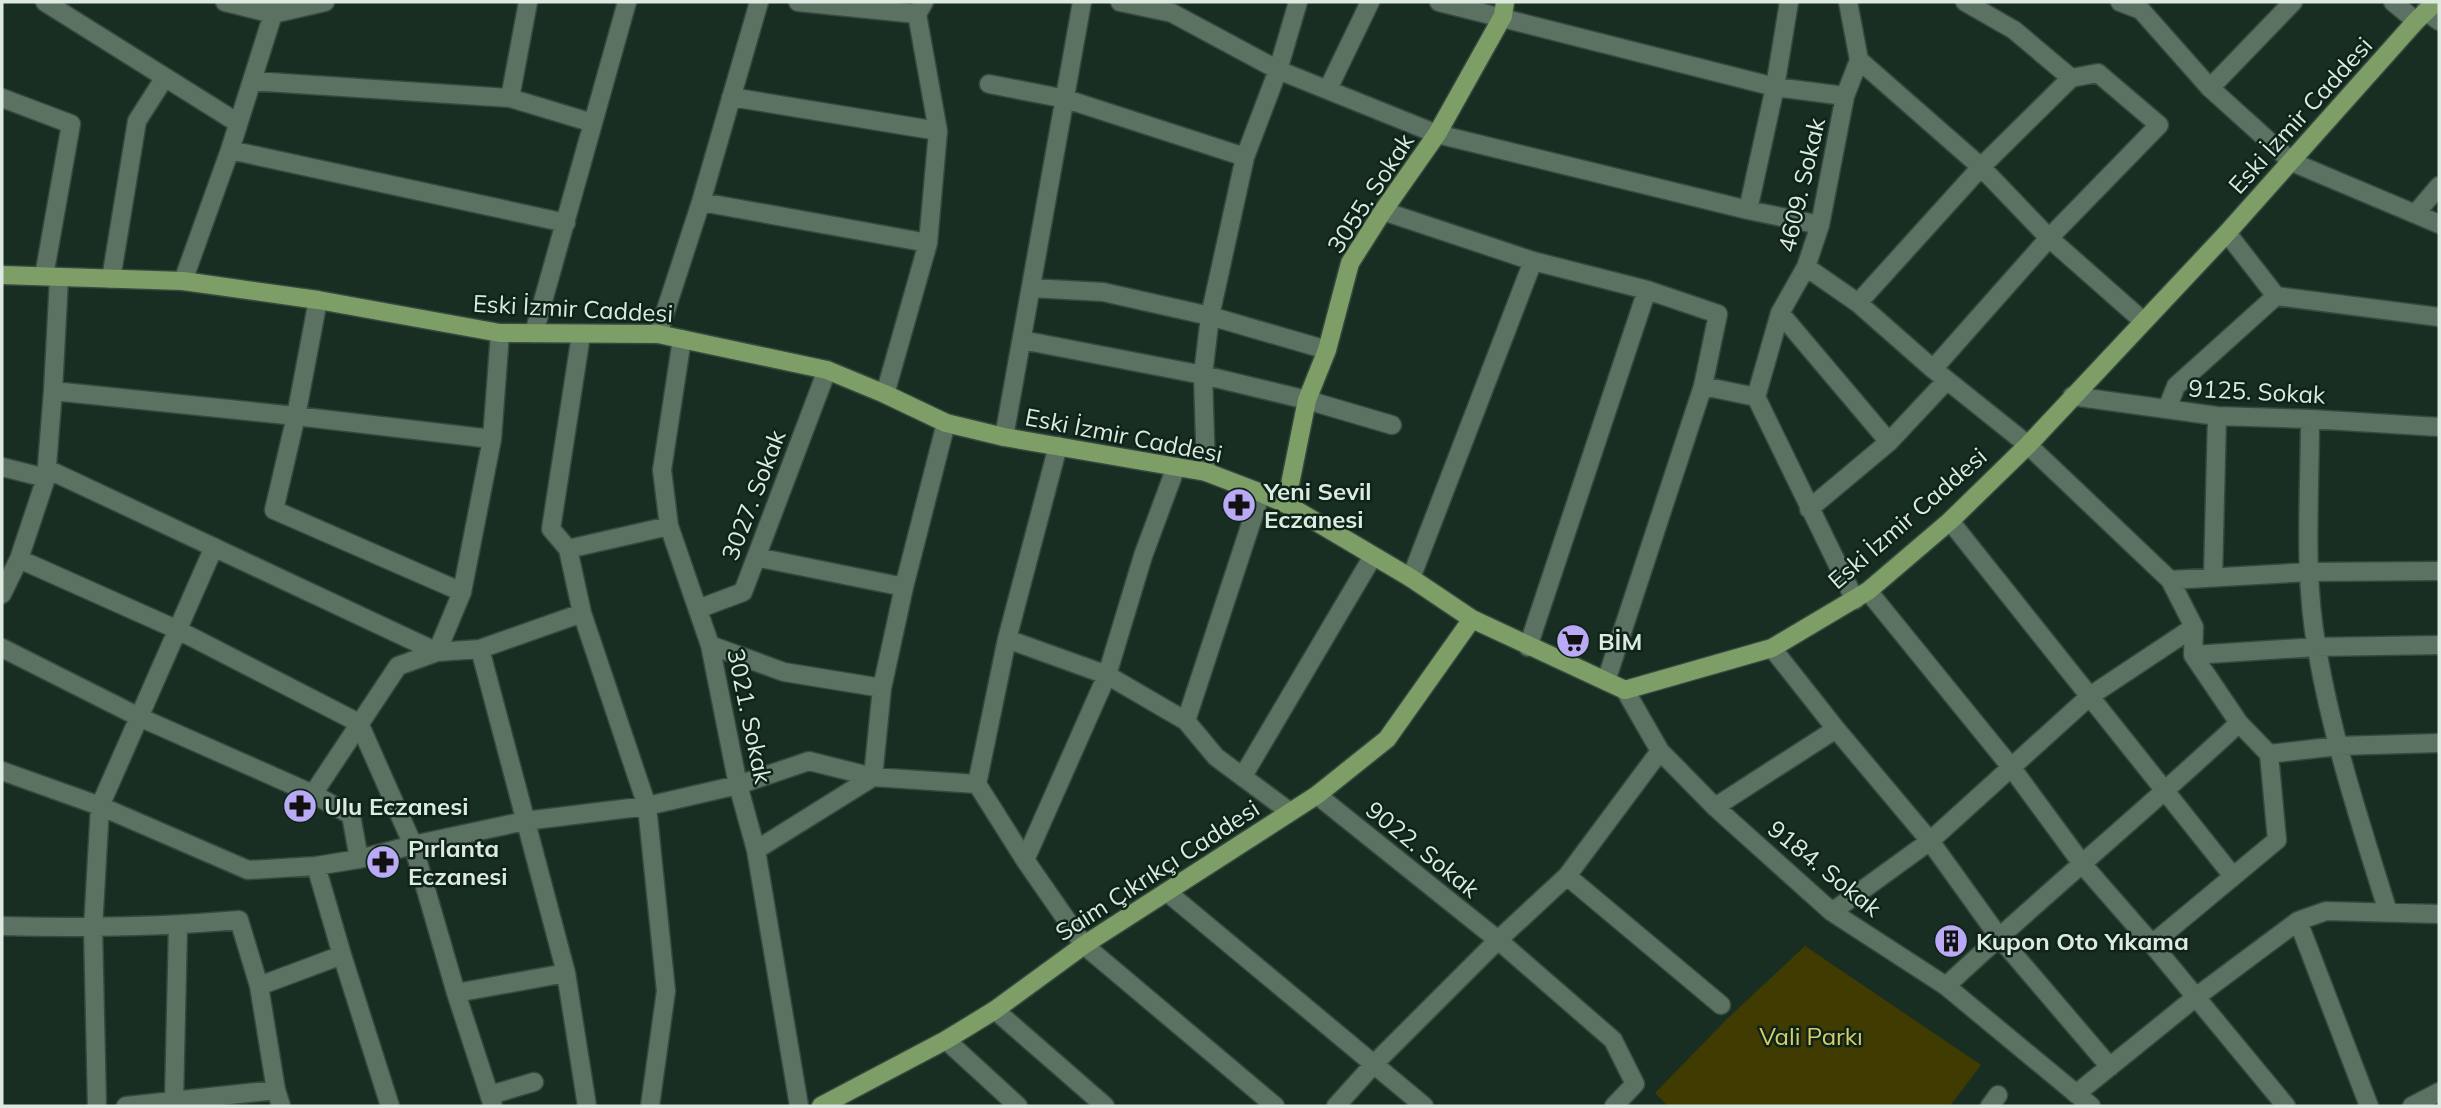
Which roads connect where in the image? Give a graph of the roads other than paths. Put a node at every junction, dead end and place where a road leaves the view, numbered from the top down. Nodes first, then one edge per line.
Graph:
1 (45, 2) edge
2 (225, 2) edge
3 (325, 2) edge
4 (528, 2) edge
5 (627, 2) edge
6 (759, 2) edge
7 (798, 2) edge
8 (1082, 2) edge
9 (1120, 2) edge
10 (1298, 2) edge
11 (1370, 2) edge
12 (1439, 2) edge
13 (1789, 2) edge
14 (1849, 2) edge
15 (1965, 2) edge
16 (2120, 2) edge
17 (2293, 2) edge
18 (2393, 2) edge
19 (2144, 6) edge
20 (272, 8) edge
21 (921, 8) edge
22 (1504, 9) edge
23 (2429, 14) edge
24 (1859, 60) junction
25 (1278, 70) junction
26 (165, 77) junction
27 (2071, 78) junction
28 (251, 81) junction
29 (989, 83) dead end
30 (1775, 87) junction
31 (2210, 88) junction
32 (1328, 89) junction
33 (1845, 96) junction
34 (731, 97) junction
35 (2, 98) edge
36 (510, 98) junction
37 (1066, 99) junction
38 (238, 123) junction
39 (593, 123) junction
40 (937, 131) junction
41 (1437, 134) junction
42 (230, 150) junction
43 (1245, 157) junction
44 (2292, 162) junction
45 (1981, 167) junction
46 (2439, 186) edge
47 (701, 202) junction
48 (1748, 210) junction
49 (1383, 211) junction
50 (2416, 213) junction
51 (566, 223) junction
52 (2439, 224) edge
53 (1820, 225) junction
54 (2228, 233) junction
55 (2049, 238) junction
56 (928, 243) junction
57 (1533, 261) junction
58 (1806, 267) junction
59 (2, 275) edge
60 (51, 277) junction
61 (111, 279) junction
62 (183, 281) junction
63 (1031, 288) junction
64 (1647, 290) junction
65 (2276, 296) junction
66 (318, 300) junction
67 (1858, 303) junction
68 (1780, 313) junction
69 (1210, 316) junction
70 (2439, 317) edge
71 (2143, 321) junction
72 (500, 333) junction
73 (534, 333) junction
74 (658, 334) junction
75 (581, 335) junction
76 (682, 339) junction
77 (1022, 340) junction
78 (1326, 350) junction
79 (1933, 369) junction
80 (827, 370) junction
81 (1203, 375) junction
82 (1947, 380) junction
83 (1703, 386) junction
84 (53, 391) junction
85 (885, 394) junction
86 (2072, 396) junction
87 (1756, 397) junction
88 (1307, 400) junction
89 (2167, 410) junction
90 (296, 415) junction
91 (2217, 416) junction
92 (2310, 419) junction
93 (946, 423) junction
94 (1392, 425) dead end
95 (2439, 427) edge
96 (1004, 437) junction
97 (492, 439) junction
98 (1889, 442) junction
99 (2028, 445) junction
100 (1058, 446) junction
101 (2, 467) edge
102 (1176, 467) junction
103 (1206, 472) junction
104 (46, 473) junction
105 (1261, 493) junction
106 (1286, 504) junction
107 (1809, 509) junction
108 (1950, 521) junction
109 (669, 526) junction
110 (214, 547) junction
111 (568, 549) junction
112 (1373, 556) junction
113 (756, 557) junction
114 (19, 559) junction
115 (2439, 571) edge
116 (2309, 572) junction
117 (2213, 577) junction
118 (1411, 578) junction
119 (2170, 580) junction
120 (904, 587) junction
121 (462, 592) junction
122 (2, 594) edge
123 (1861, 596) junction
124 (698, 608) junction
125 (582, 613) junction
126 (1472, 619) junction
127 (2194, 627) junction
128 (178, 630) junction
129 (1007, 639) junction
130 (710, 645) junction
131 (2439, 645) edge
132 (1528, 647) junction
133 (2316, 647) junction
134 (2, 648) edge
135 (1772, 648) junction
136 (480, 649) junction
137 (438, 652) junction
138 (2193, 655) junction
139 (1107, 675) junction
140 (1606, 681) junction
141 (883, 688) junction
142 (1625, 690) junction
143 (2090, 696) junction
144 (139, 717) junction
145 (1186, 721) junction
146 (359, 723) junction
147 (2239, 723) junction
148 (1836, 729) junction
149 (2439, 743) edge
150 (2337, 746) junction
151 (1660, 751) junction
152 (2269, 754) junction
153 (2011, 767) junction
154 (2, 771) edge
155 (1243, 776) junction
156 (873, 777) junction
157 (977, 784) junction
158 (738, 785) junction
159 (2167, 791) junction
160 (313, 794) junction
161 (1317, 795) junction
162 (100, 806) junction
163 (647, 806) junction
164 (1715, 807) junction
165 (1290, 812) junction
166 (525, 821) junction
167 (1930, 841) junction
168 (412, 845) junction
169 (756, 850) junction
170 (359, 859) junction
171 (1025, 860) junction
172 (2083, 865) junction
173 (316, 866) junction
174 (1567, 876) junction
175 (2232, 876) junction
176 (1167, 892) junction
177 (1832, 912) junction
178 (2388, 912) junction
179 (2439, 914) edge
180 (2298, 920) junction
181 (2, 926) edge
182 (178, 926) junction
183 (93, 928) junction
184 (1998, 937) junction
185 (1498, 940) junction
186 (2152, 944) junction
187 (1084, 946) junction
188 (342, 955) junction
189 (566, 973) junction
190 (260, 985) junction
191 (1946, 986) junction
192 (456, 993) junction
193 (2196, 997) junction
194 (1721, 1005) dead end
195 (995, 1010) junction
196 (946, 1040) junction
197 (1374, 1064) junction
198 (2110, 1067) junction
199 (534, 1082) dead end
200 (2439, 1092) edge
201 (2076, 1094) junction
202 (278, 1098) edge
203 (174, 1100) junction
204 (492, 1100) edge
205 (97, 1106) edge
206 (126, 1106) edge
207 (390, 1106) edge
208 (587, 1106) edge
209 (650, 1106) edge
210 (799, 1106) edge
211 (821, 1106) edge
212 (1018, 1106) edge
213 (1105, 1106) edge
214 (1276, 1106) edge
215 (1336, 1106) edge
216 (1424, 1106) edge
217 (1614, 1106) edge
218 (2091, 1106) edge
219 (2286, 1106) edge
220 (2369, 1106) edge
221 (2412, 1106) edge

1 - 26 street
2 - 20 street
3 - 20 street
4 - 36 street
5 - 39 street
6 - 34 street
7 - 21 street
8 - 37 street
9 - 25 street
10 - 25 street
11 - 32 street
12 - 22 street
13 - 30 street
14 - 24 street
15 - 27 street
16 - 19 street
17 - 31 street
18 - 23 street
19 - 31 street
20 - 28 street
21 - 40 street
22 - 30 street
22 - 41 main road, 3055. Sokak
23 - 44 main road, Eski İzmir Caddesi
24 - 33 street, 4609. Sokak
24 - 45 street
25 - 32 street
25 - 43 street
26 - 38 street
26 - 61 street
27 - 45 street
27 - 55 street
28 - 36 street
28 - 38 street
29 - 37 street
30 - 33 street
30 - 48 street
31 - 44 street
32 - 41 street
33 - 53 street, 4609. Sokak
34 - 40 street
34 - 47 street
35 - 60 street
36 - 39 street
37 - 43 street
37 - 63 street
38 - 42 street
39 - 51 street
40 - 56 street
41 - 48 street
41 - 49 main road, 3055. Sokak
42 - 51 street
42 - 62 street
43 - 69 street
44 - 50 street
44 - 54 main road, Eski İzmir Caddesi
45 - 55 street
45 - 67 street
46 - 50 street
47 - 56 street
47 - 74 street
48 - 53 street
49 - 57 street
49 - 78 main road, 3055. Sokak
50 - 52 street
51 - 73 street
53 - 58 street, 4609. Sokak
54 - 65 street
54 - 71 main road, Eski İzmir Caddesi
55 - 71 street
55 - 79 street
56 - 85 street
57 - 64 street
57 - 118 street
58 - 67 street, 4609. Sokak
58 - 68 street
59 - 60 main road, Eski İzmir Caddesi
60 - 61 main road, Eski İzmir Caddesi
60 - 84 street
61 - 62 main road, Eski İzmir Caddesi
62 - 66 main road, Eski İzmir Caddesi
63 - 69 street
63 - 77 street
64 - 83 street
64 - 132 street
65 - 70 street
65 - 89 street
66 - 72 main road, Eski İzmir Caddesi
66 - 90 street
67 - 79 street, 4609. Sokak
68 - 87 street
68 - 98 street
69 - 78 street
69 - 81 street
71 - 86 main road, Eski İzmir Caddesi
72 - 73 main road, Eski İzmir Caddesi
72 - 97 street
73 - 75 main road, Eski İzmir Caddesi
74 - 75 main road, Eski İzmir Caddesi
74 - 76 main road, Eski İzmir Caddesi
75 - 111 street
76 - 80 main road, Eski İzmir Caddesi
76 - 109 street, 3021. Sokak
77 - 81 street
77 - 96 street
78 - 88 main road, 3055. Sokak
79 - 82 street, 4609. Sokak
80 - 85 main road, Eski İzmir Caddesi
80 - 113 street, 3027. Sokak
81 - 88 street
81 - 103 street
82 - 98 street
82 - 99 street, 4609. Sokak
83 - 87 street
83 - 140 street
84 - 90 street
84 - 104 street
85 - 93 main road, Eski İzmir Caddesi
86 - 89 street, 9125. Sokak
86 - 99 main road, Eski İzmir Caddesi
87 - 107 street
88 - 94 street
88 - 106 main road, 3055. Sokak
89 - 91 street, 9125. Sokak
90 - 97 street
90 - 121 street
91 - 92 street, 9125. Sokak
91 - 117 street
92 - 95 street, 9125. Sokak
92 - 116 street
93 - 96 main road, Eski İzmir Caddesi
93 - 120 street
96 - 100 main road, Eski İzmir Caddesi
97 - 121 street
98 - 107 street
99 - 108 main road, Eski İzmir Caddesi
99 - 119 street, 4609. Sokak
100 - 102 main road, Eski İzmir Caddesi
100 - 129 street
101 - 104 street
102 - 103 main road, Eski İzmir Caddesi
102 - 139 street
103 - 105 main road, Eski İzmir Caddesi
104 - 110 street
104 - 114 street
105 - 106 main road, Eski İzmir Caddesi
105 - 145 street
106 - 112 main road, Eski İzmir Caddesi
107 - 123 street
108 - 123 main road, Eski İzmir Caddesi
108 - 143 street
109 - 111 street
109 - 124 street, 3021. Sokak
110 - 128 street
110 - 137 street
111 - 125 street
112 - 118 main road, Eski İzmir Caddesi
112 - 155 street
113 - 120 street
113 - 124 street, 3027. Sokak
114 - 122 street
114 - 128 street
115 - 116 street
116 - 117 street
116 - 133 street
117 - 119 street
118 - 126 main road, Eski İzmir Caddesi
119 - 127 street, 4609. Sokak
120 - 141 street
121 - 137 street
123 - 135 main road, Eski İzmir Caddesi
123 - 153 street
124 - 130 street, 3021. Sokak
125 - 136 street
125 - 163 street
126 - 132 main road, Eski İzmir Caddesi
126 - 161 main road, Saim Çıkrıkçı Caddesi
127 - 138 street
127 - 143 street
128 - 144 street
128 - 146 street
129 - 139 street
129 - 157 street
130 - 141 street
130 - 158 street, 3021. Sokak
131 - 133 street
132 - 140 main road, Eski İzmir Caddesi
133 - 138 street
133 - 150 street
134 - 144 street
135 - 142 main road, Eski İzmir Caddesi
135 - 148 street
136 - 137 street
136 - 166 street
137 - 146 street
138 - 147 street
139 - 145 street
139 - 171 street
140 - 142 main road, Eski İzmir Caddesi
141 - 156 street
142 - 151 street, 9184. Sokak
143 - 153 street
143 - 159 street
144 - 160 street
144 - 162 street
145 - 155 street
146 - 160 street
146 - 168 street
147 - 152 street
147 - 159 street
148 - 164 street
148 - 167 street
149 - 150 street
150 - 152 street
150 - 178 street
151 - 164 street, 9184. Sokak
151 - 174 street
152 - 175 street
153 - 167 street
153 - 172 street
154 - 162 street
155 - 165 street
156 - 157 street
156 - 158 street
156 - 169 street
157 - 171 street
158 - 163 street
158 - 169 street, 3021. Sokak
159 - 172 street
159 - 175 street
160 - 170 street
161 - 165 main road, Saim Çıkrıkçı Caddesi
161 - 185 street, 9022. Sokak
162 - 173 street
162 - 183 street
163 - 166 street
163 - 209 street
164 - 177 street, 9184. Sokak
165 - 176 main road, Saim Çıkrıkçı Caddesi
166 - 168 street
166 - 189 street
167 - 177 street
167 - 184 street
168 - 170 street
168 - 192 street
169 - 210 street, 3021. Sokak
170 - 173 street
171 - 187 street
172 - 184 street
172 - 186 street
173 - 188 street
174 - 185 street
174 - 194 street
175 - 186 street
176 - 187 main road, Saim Çıkrıkçı Caddesi
176 - 197 street
177 - 191 street, 9184. Sokak
178 - 179 street
178 - 180 street
180 - 193 street
180 - 220 street
181 - 183 street
182 - 183 street
182 - 190 street
182 - 203 street
183 - 205 street
184 - 191 street
184 - 198 street
185 - 197 street
185 - 217 street, 9022. Sokak
186 - 193 street
187 - 195 main road, Saim Çıkrıkçı Caddesi
187 - 214 street
188 - 190 street
188 - 207 street
189 - 192 street
189 - 208 street
190 - 202 street
191 - 201 street, 9184. Sokak
192 - 204 street
193 - 198 street
193 - 219 street
195 - 196 main road, Saim Çıkrıkçı Caddesi
195 - 213 street
196 - 211 main road, Saim Çıkrıkçı Caddesi
196 - 212 street
197 - 215 street
197 - 216 street
198 - 201 street
199 - 204 street
200 - 221 street
201 - 218 street, 9184. Sokak
202 - 203 street
203 - 206 street

